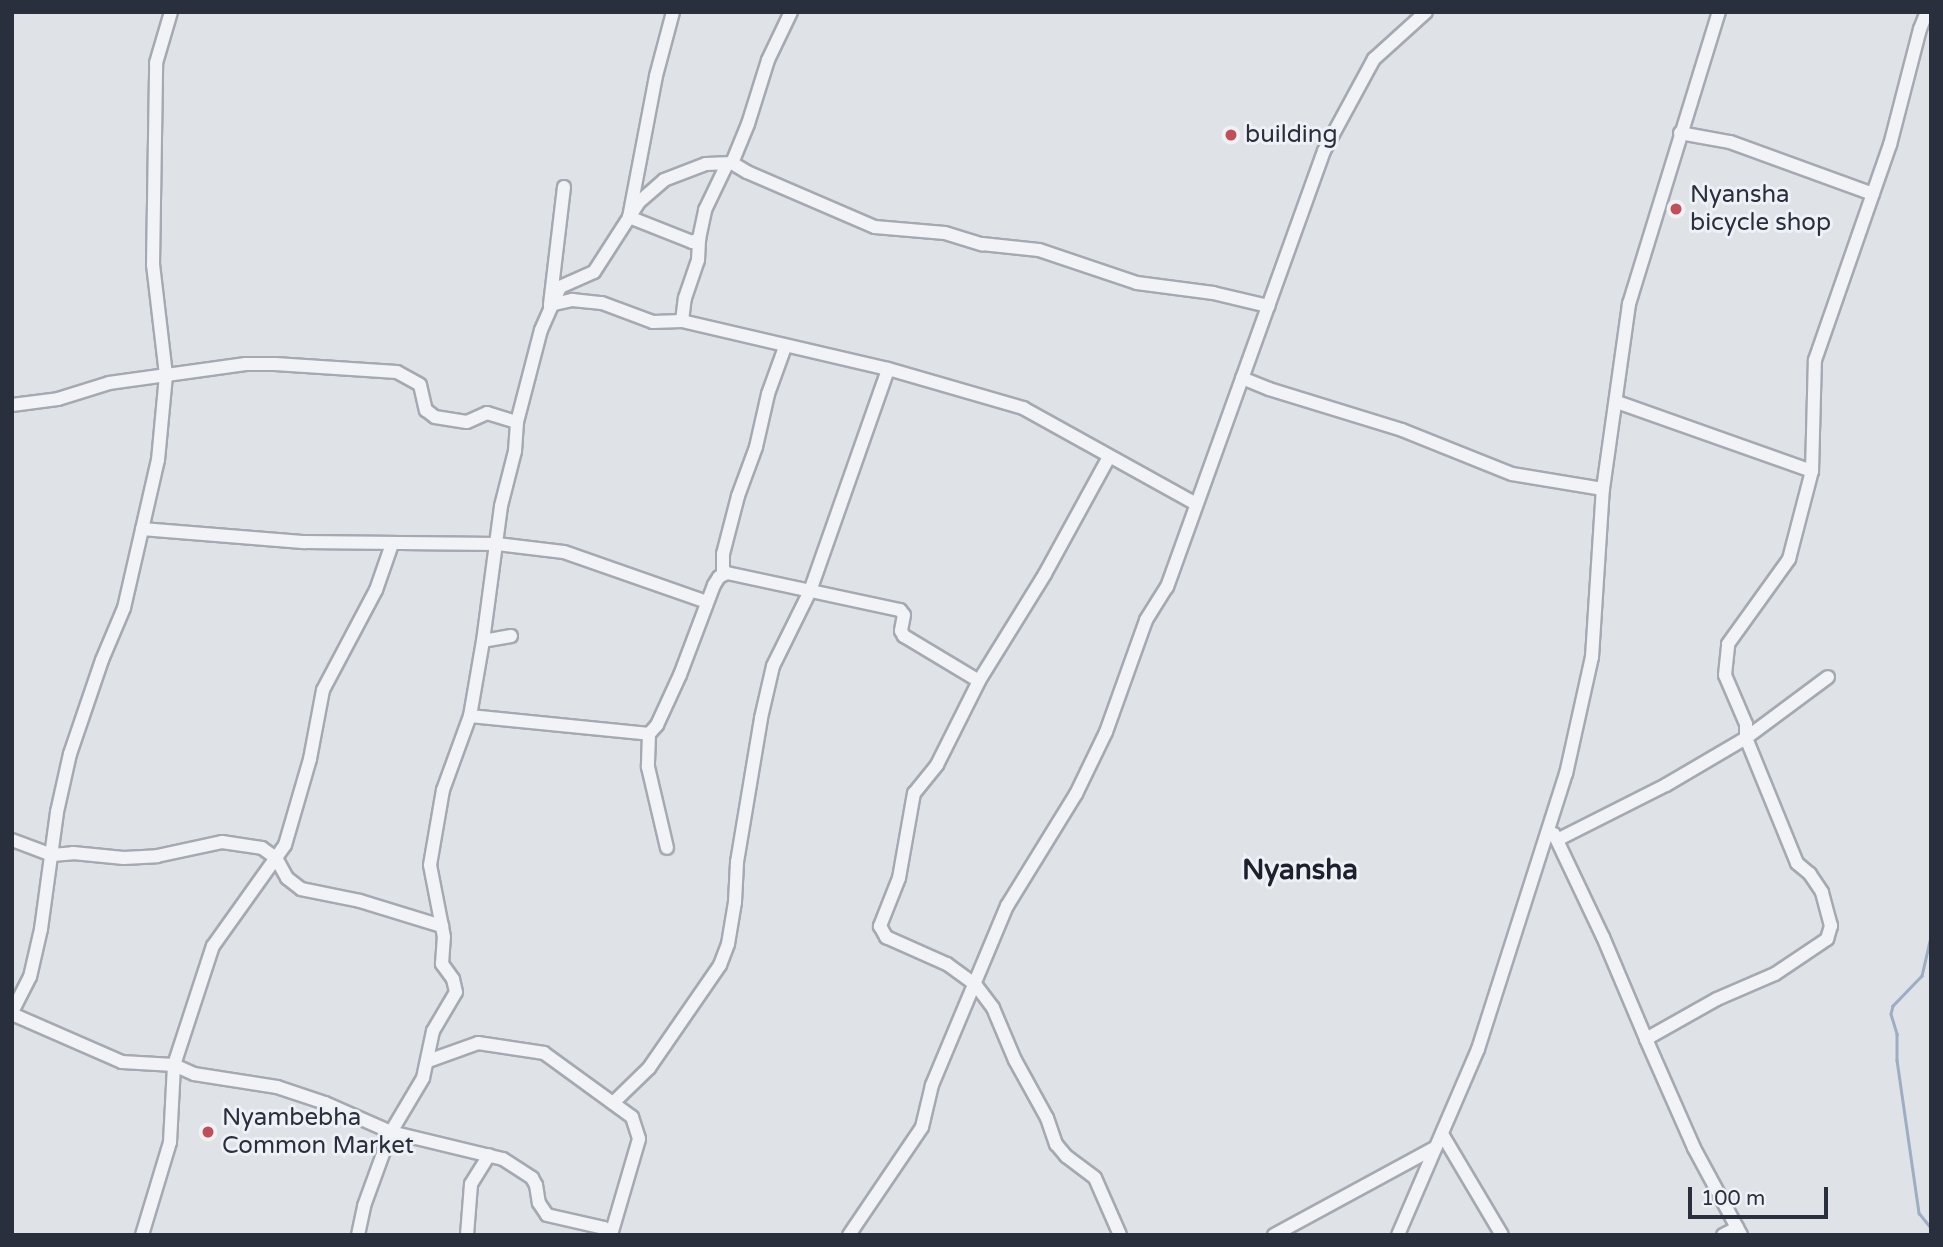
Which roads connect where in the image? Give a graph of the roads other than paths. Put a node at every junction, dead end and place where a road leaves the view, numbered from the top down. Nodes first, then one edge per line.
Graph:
1 (171, 12) edge
2 (673, 12) edge
3 (791, 12) edge
4 (1426, 12) edge
5 (1719, 12) edge
6 (1927, 12) edge
7 (1680, 133) junction
8 (729, 163) junction
9 (564, 187) dead end
10 (1873, 194) junction
11 (629, 217) junction
12 (699, 239) junction
13 (550, 305) junction
14 (1268, 306) junction
15 (682, 321) junction
16 (785, 347) junction
17 (888, 369) junction
18 (166, 375) junction
19 (1242, 378) junction
20 (1617, 402) junction
21 (12, 405) edge
22 (517, 422) junction
23 (1109, 457) junction
24 (1812, 471) junction
25 (1603, 489) junction
26 (1196, 504) junction
27 (142, 529) junction
28 (392, 544) junction
29 (497, 544) junction
30 (723, 573) junction
31 (810, 592) junction
32 (708, 603) junction
33 (511, 636) dead end
34 (482, 641) junction
35 (1828, 677) dead end
36 (979, 681) junction
37 (470, 716) junction
38 (649, 734) junction
39 (1746, 738) junction
40 (1550, 825) junction
41 (12, 841) edge
42 (1557, 841) junction
43 (667, 848) dead end
44 (52, 855) junction
45 (276, 858) junction
46 (442, 926) junction
47 (975, 984) junction
48 (12, 1013) edge
49 (1646, 1039) junction
50 (428, 1061) junction
51 (174, 1065) junction
52 (613, 1104) junction
53 (391, 1132) junction
54 (1442, 1134) junction
55 (1436, 1147) junction
56 (489, 1155) junction
57 (1739, 1231) edge
58 (611, 1234) edge
59 (142, 1235) edge
60 (358, 1235) edge
61 (467, 1235) edge
62 (849, 1235) edge
63 (1120, 1235) edge
64 (1274, 1235) edge
65 (1398, 1235) edge
66 (1502, 1235) edge
67 (1723, 1235) edge

1 - 18 street
2 - 11 street
3 - 8 street
4 - 14 street
5 - 7 street
6 - 10 street
7 - 10 street
7 - 20 street
8 - 11 street
8 - 12 street
8 - 14 street
9 - 13 street
10 - 24 street
11 - 12 street
11 - 13 street
12 - 15 street
13 - 15 street
13 - 22 street
14 - 19 street
15 - 16 street
16 - 17 street
16 - 30 street
17 - 23 street
17 - 31 street
18 - 21 street
18 - 22 street
18 - 27 street
19 - 25 street
19 - 26 street
20 - 24 street
20 - 25 street
22 - 29 street
23 - 26 street
23 - 36 street
24 - 39 street
25 - 40 street
26 - 47 street
27 - 28 street
27 - 44 street
28 - 29 street
28 - 45 street
29 - 32 street
29 - 34 street
30 - 31 street
30 - 32 street
31 - 36 street
31 - 52 street
32 - 38 street
33 - 34 street
34 - 37 street
35 - 39 street
36 - 47 street
37 - 38 street
37 - 46 street
38 - 43 street
39 - 42 street
39 - 49 street
40 - 42 street
40 - 54 street
41 - 44 street
42 - 49 street
44 - 45 street
44 - 48 street
45 - 46 street
45 - 51 street
46 - 50 street
47 - 62 street
47 - 63 street
48 - 51 street
49 - 57 street
50 - 52 street
50 - 53 street
51 - 53 street
51 - 59 street
52 - 58 street
53 - 56 street
53 - 60 street
54 - 55 street
54 - 66 street
55 - 64 street
55 - 65 street
56 - 58 street
56 - 61 street
57 - 67 street

